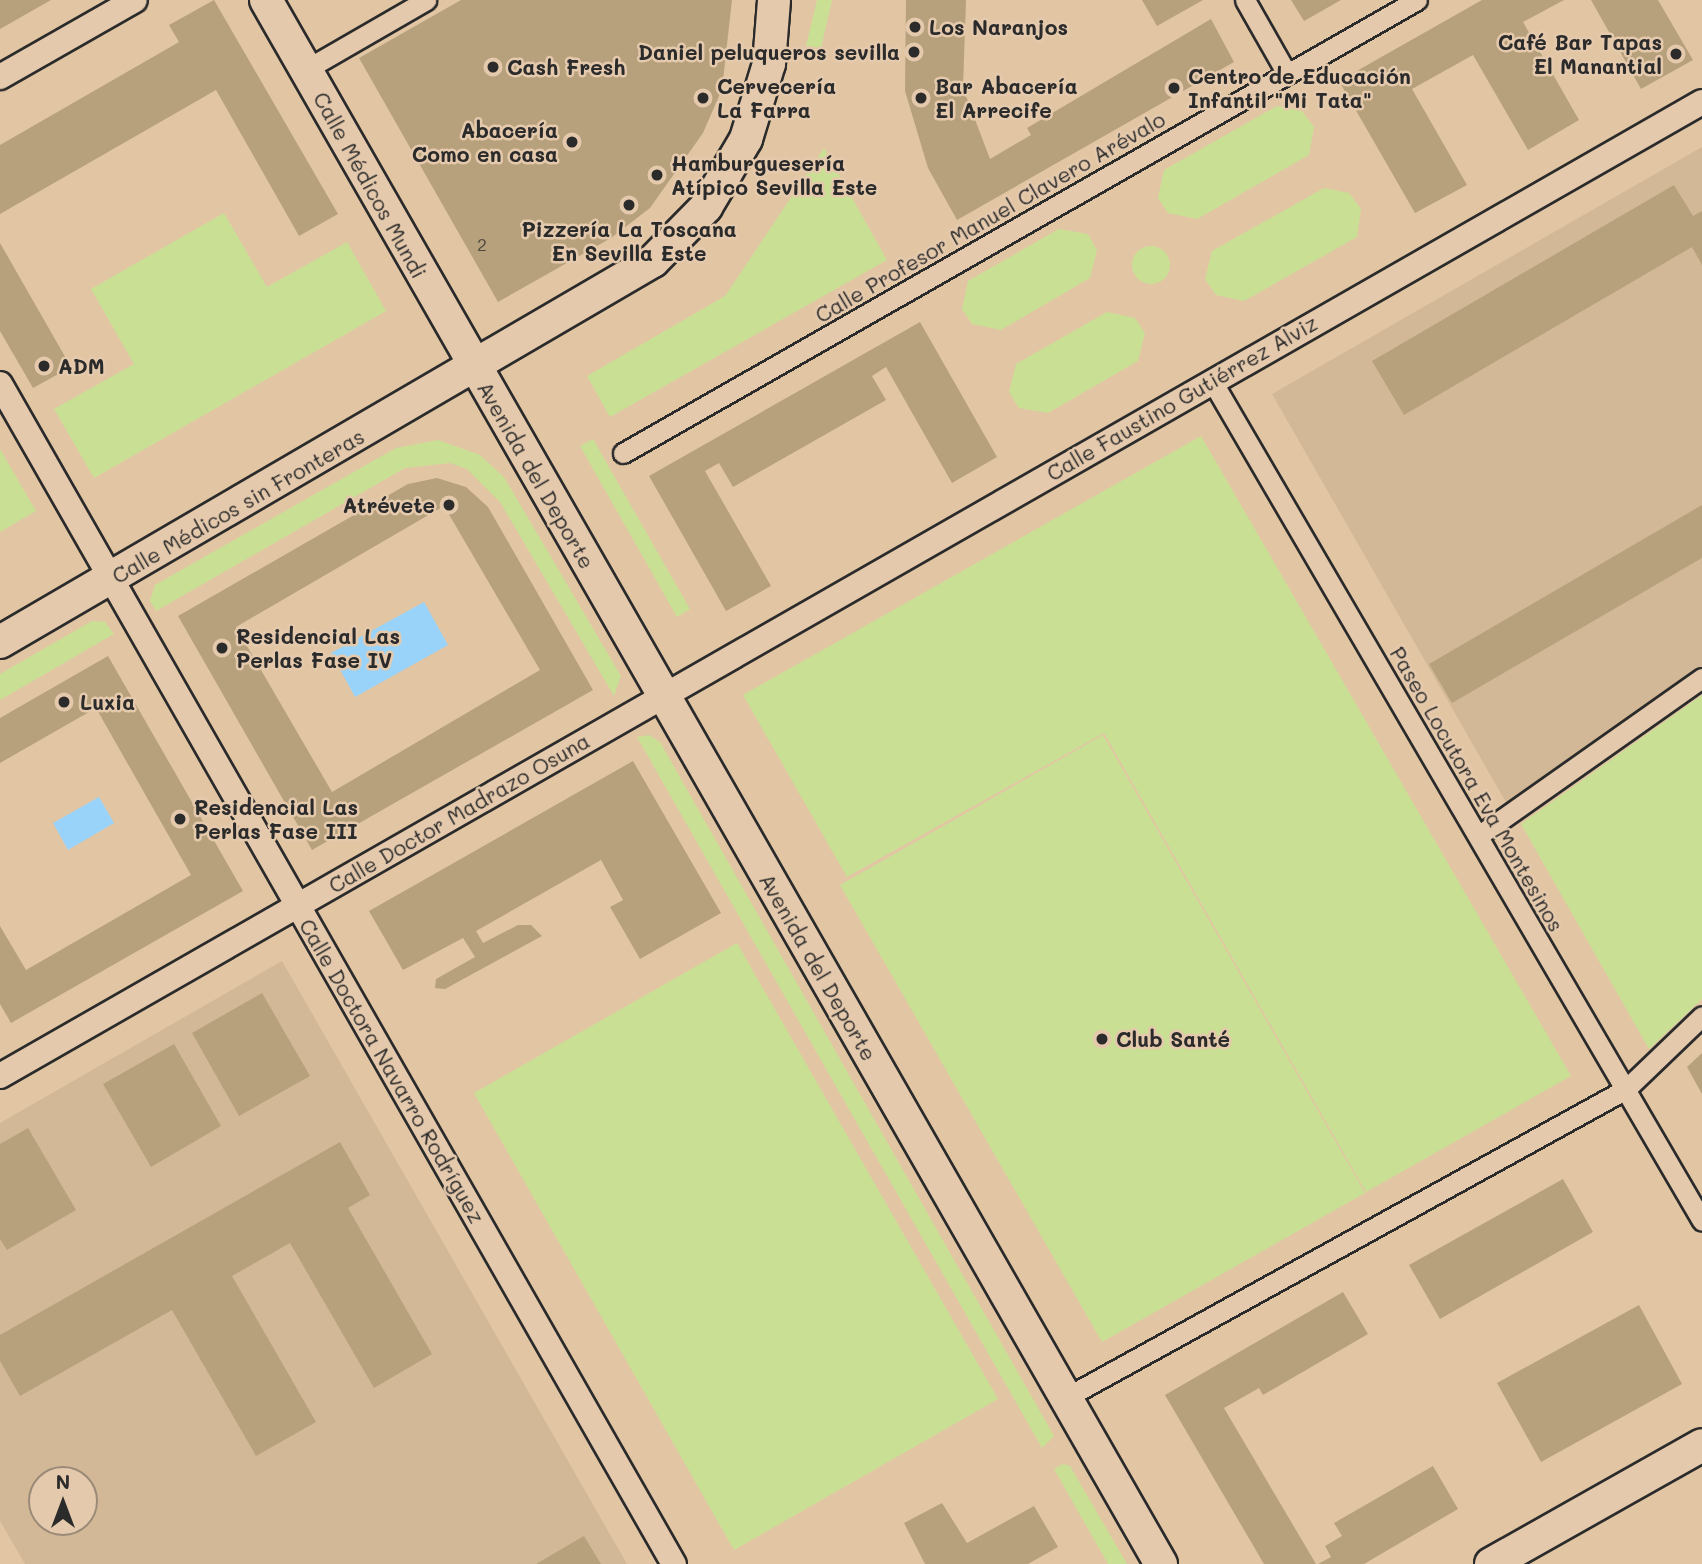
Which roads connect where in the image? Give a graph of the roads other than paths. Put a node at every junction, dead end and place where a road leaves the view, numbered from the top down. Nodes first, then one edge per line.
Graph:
1 (135, 0) edge
2 (266, 0) edge
3 (426, 0) edge
4 (1245, 0) edge
5 (1417, 0) edge
6 (778, 7) edge
7 (305, 69) junction
8 (1287, 74) junction
9 (0, 77) edge
10 (1702, 102) edge
11 (475, 370) junction
12 (1212, 381) junction
13 (0, 384) edge
14 (623, 453) dead end
15 (111, 578) junction
16 (0, 642) edge
17 (1702, 678) edge
18 (663, 695) junction
19 (1478, 836) junction
20 (298, 906) junction
21 (1702, 1016) edge
22 (1, 1072) edge
23 (1626, 1089) junction
24 (1702, 1221) edge
25 (1066, 1398) junction
26 (1702, 1445) edge
27 (674, 1564) edge
28 (1161, 1564) edge
29 (1491, 1564) edge

1 - 9 street
2 - 7 street, Calle Médicos Mundi
3 - 7 street
4 - 8 street
5 - 8 street, Calle Profesor Manuel Clavero Arévalo
6 - 11 street, Calle Médicos sin Fronteras
7 - 11 street, Calle Médicos Mundi
8 - 14 street, Calle Profesor Manuel Clavero Arévalo
10 - 12 street, Calle Faustino Gutiérrez Alviz
11 - 15 street, Calle Médicos sin Fronteras
11 - 18 street, Avenida del Deporte
12 - 18 street, Calle Faustino Gutiérrez Alviz
12 - 19 street, Paseo Locutora Eva Montesinos
13 - 15 street, Calle Doctora Navarro Rodríguez
15 - 16 street, Calle Médicos sin Fronteras
15 - 20 street, Calle Doctora Navarro Rodríguez
17 - 19 street
18 - 20 street, Calle Doctor Madrazo Osuna
18 - 25 street, Avenida del Deporte
19 - 23 street, Paseo Locutora Eva Montesinos
20 - 22 street, Calle Doctor Madrazo Osuna
20 - 27 street, Calle Doctora Navarro Rodríguez
21 - 23 street
23 - 24 street, Paseo Locutora Eva Montesinos
23 - 25 street
25 - 28 street, Avenida del Deporte
26 - 29 street

